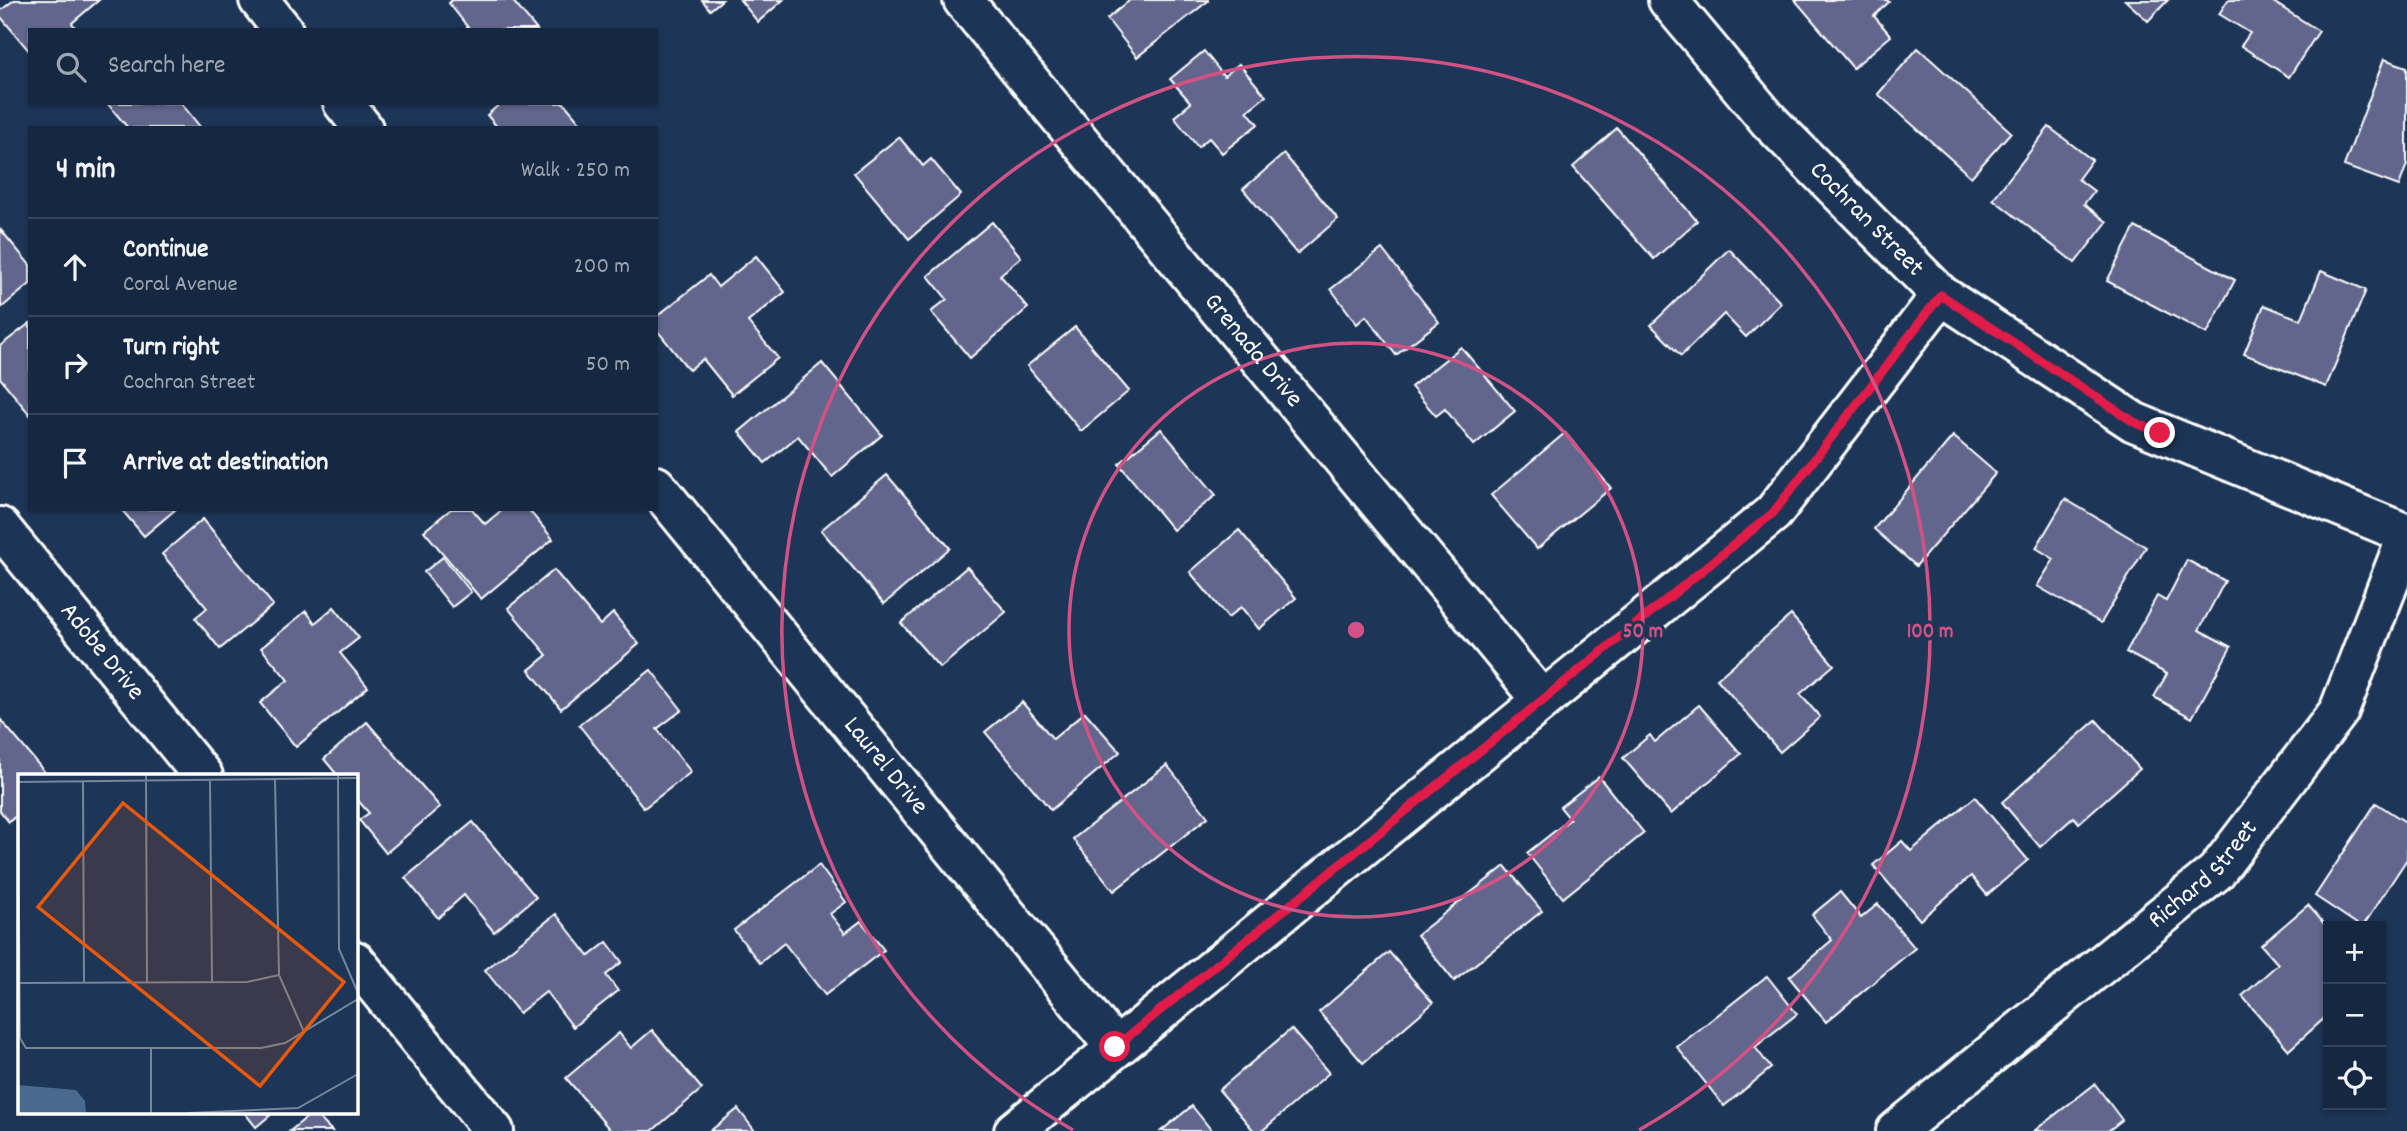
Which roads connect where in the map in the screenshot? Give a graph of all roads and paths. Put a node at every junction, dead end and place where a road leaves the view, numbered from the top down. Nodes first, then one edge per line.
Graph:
1 (258, 0) edge
2 (963, 0) edge
3 (1668, 0) edge
4 (281, 28) edge
5 (345, 105) edge
6 (361, 126) edge
7 (1941, 295) junction
8 (658, 488) edge
9 (0, 527) edge
10 (2407, 535) edge
11 (1542, 700) junction
12 (201, 774) edge
13 (357, 963) edge
14 (1115, 1047) junction
15 (494, 1131) edge
16 (1014, 1131) edge
17 (1896, 1131) edge

1 - 4 street
2 - 11 street, Grenada Drive
3 - 7 street, Cochran Street
5 - 6 street
7 - 10 street, Cochran Street
7 - 11 street
8 - 14 street, Laurel Drive
9 - 12 street, Adobe Drive
10 - 17 street, Richard Street
11 - 14 street
13 - 15 street
14 - 16 street

